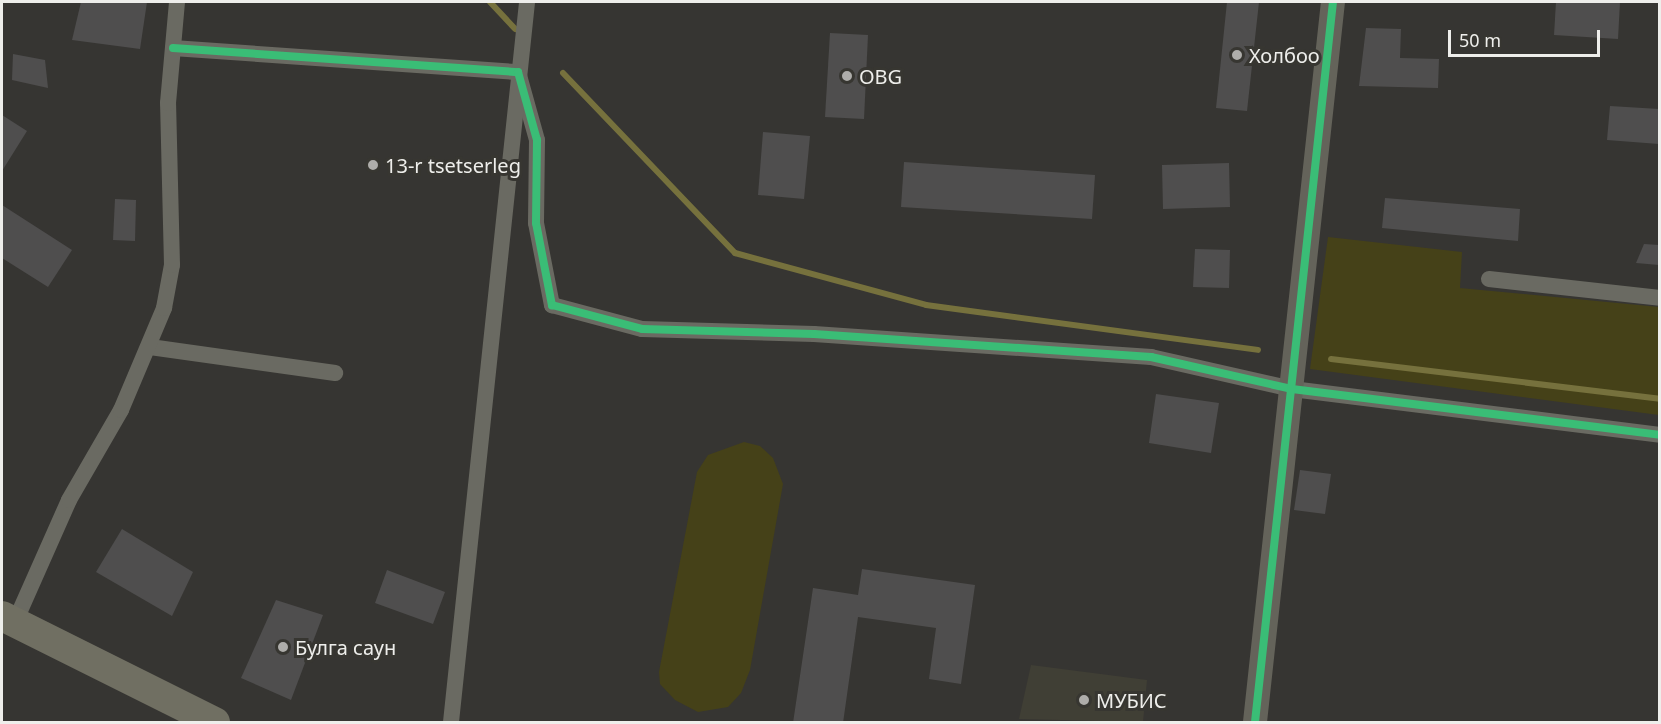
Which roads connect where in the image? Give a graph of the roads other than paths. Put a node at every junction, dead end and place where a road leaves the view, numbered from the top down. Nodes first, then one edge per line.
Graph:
1 (177, 2) edge
2 (527, 2) edge
3 (1333, 2) edge
4 (173, 48) junction
5 (518, 72) junction
6 (1489, 279) dead end
7 (1659, 298) edge
8 (150, 346) junction
9 (335, 373) dead end
10 (1292, 388) junction
11 (1659, 435) edge
12 (8, 619) edge
13 (214, 723) edge
14 (451, 723) edge
15 (1255, 723) edge

1 - 4 street
2 - 5 street
3 - 10 street
4 - 5 street
4 - 8 street
5 - 10 street
5 - 14 street
6 - 7 street
8 - 9 street
8 - 12 street
10 - 11 street
10 - 15 street
12 - 13 highway

